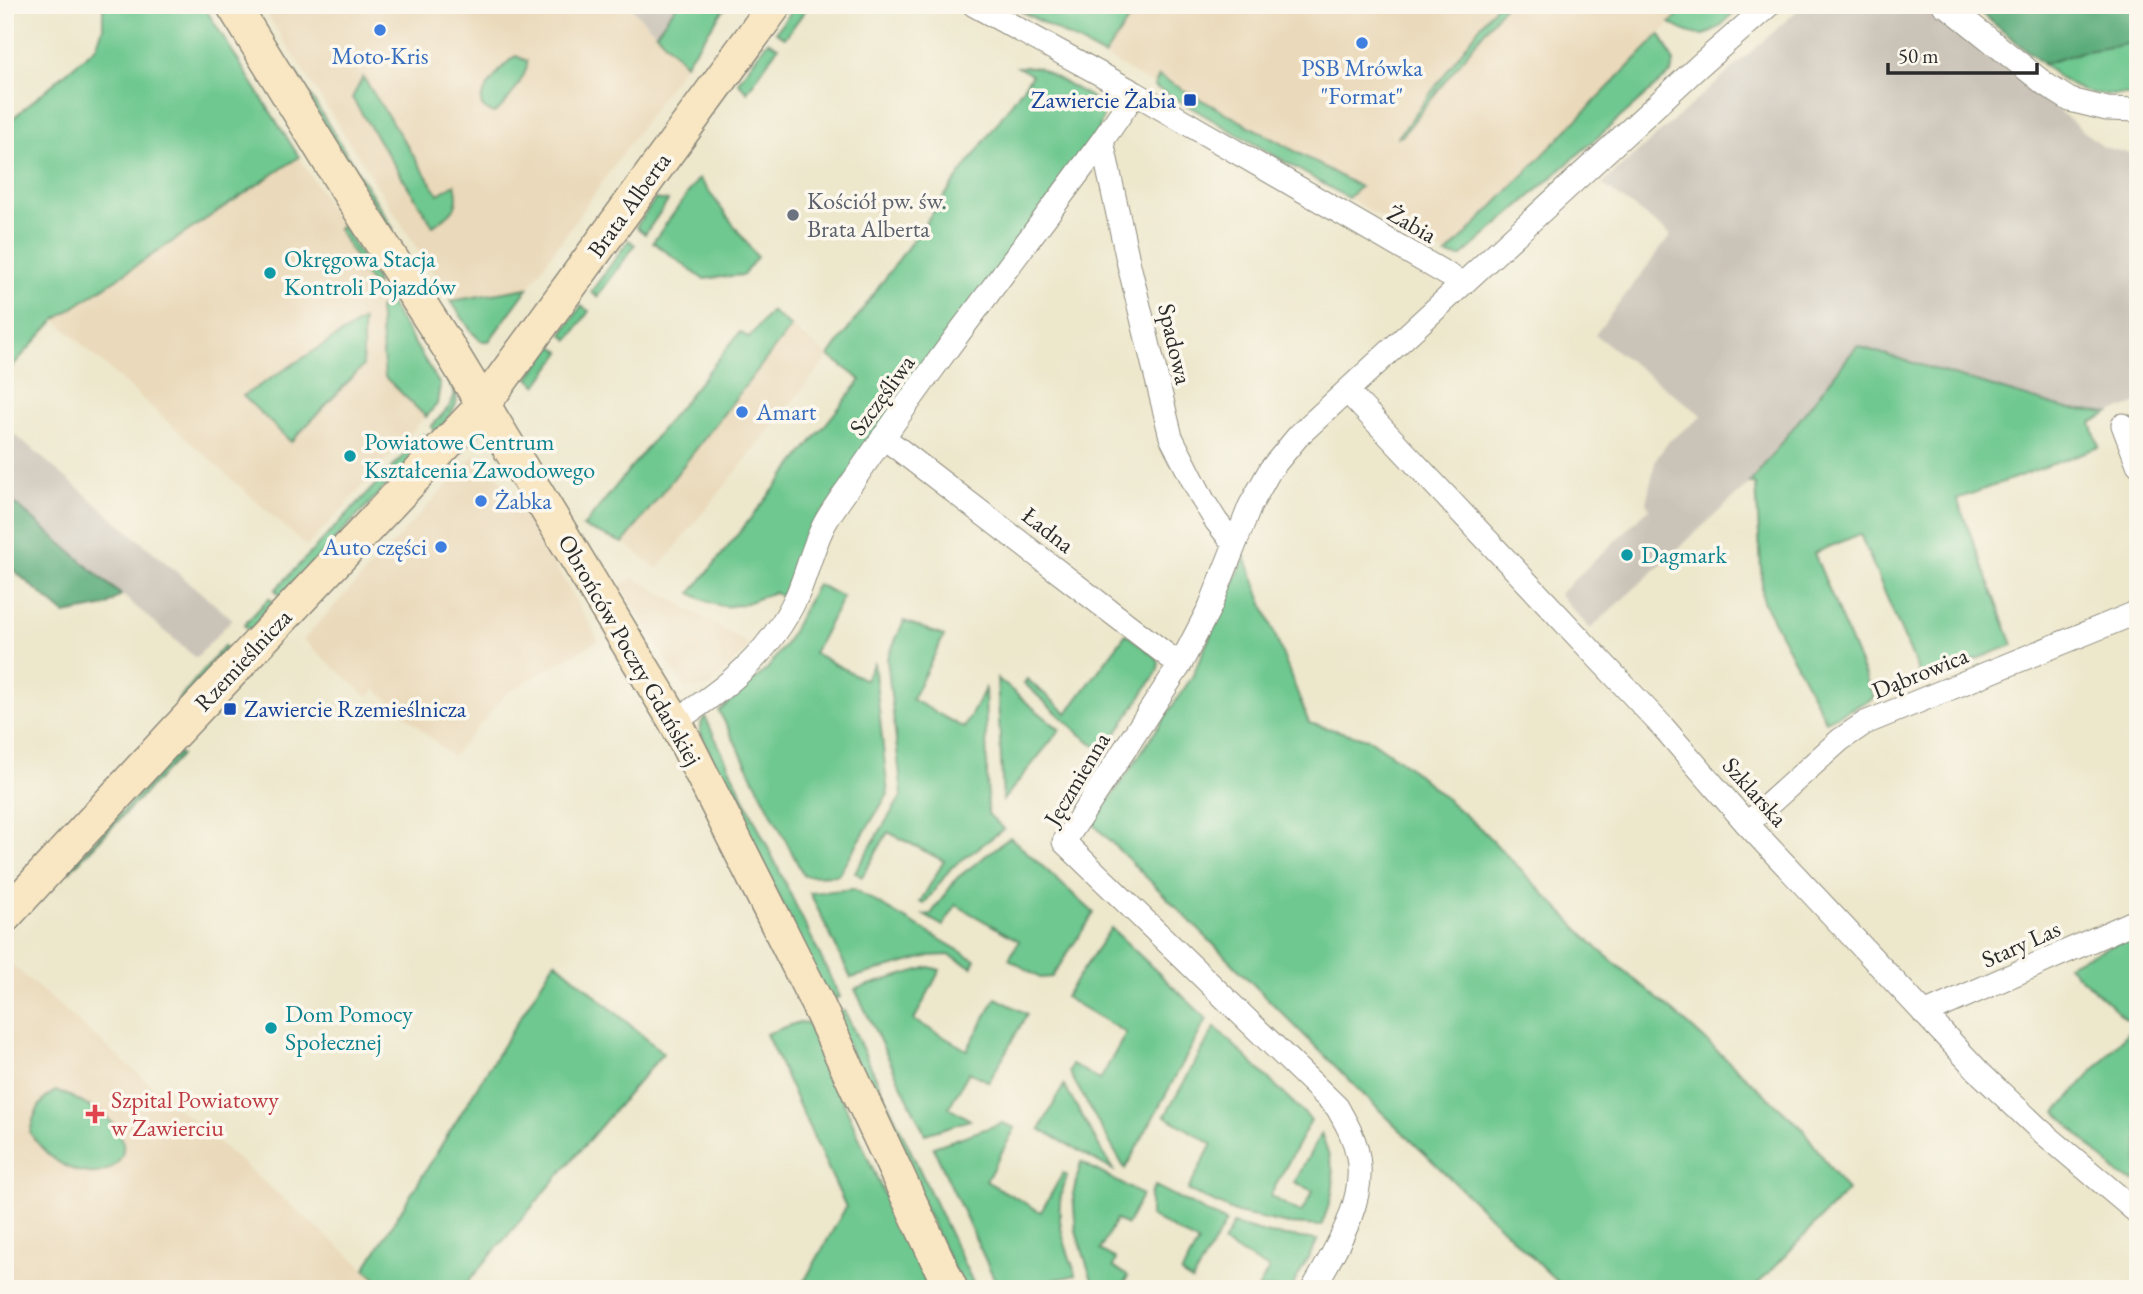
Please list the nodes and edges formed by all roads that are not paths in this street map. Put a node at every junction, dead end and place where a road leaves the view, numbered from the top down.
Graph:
1 (233, 5) edge
2 (775, 5) edge
3 (974, 5) edge
4 (1769, 5) edge
5 (1944, 5) edge
6 (1135, 93) junction
7 (2138, 110) edge
8 (1102, 141) junction
9 (1462, 283) junction
10 (1347, 391) junction
11 (483, 405) junction
12 (2123, 425) dead end
13 (883, 437) junction
14 (2138, 464) edge
15 (1234, 544) junction
16 (2138, 612) edge
17 (1180, 665) junction
18 (676, 721) junction
19 (1747, 824) junction
20 (5, 916) edge
21 (2138, 920) edge
22 (1924, 1014) junction
23 (2138, 1213) edge
24 (951, 1289) edge
25 (1314, 1289) edge

1 - 11 street, Obrońców Poczty Gdańskiej
2 - 11 street, Brata Alberta
3 - 6 street, Żabia
4 - 9 street
5 - 7 street
6 - 8 street, Szczęśliwa
6 - 9 street, Żabia
8 - 13 street, Szczęśliwa
8 - 15 street, Spadowa
9 - 10 street, Jęczmienna
10 - 15 street, Jęczmienna
10 - 19 street, Szklarska
11 - 18 street, Obrońców Poczty Gdańskiej
11 - 20 street, Rzemieślnicza
12 - 14 street
13 - 17 street, Ładna
13 - 18 street, Szczęśliwa
15 - 17 street, Jęczmienna
16 - 19 street, Dąbrowica
17 - 25 street, Jęczmienna
18 - 24 street, Obrońców Poczty Gdańskiej
19 - 22 street, Szklarska
21 - 22 street, Stary Las
22 - 23 street, Szklarska

